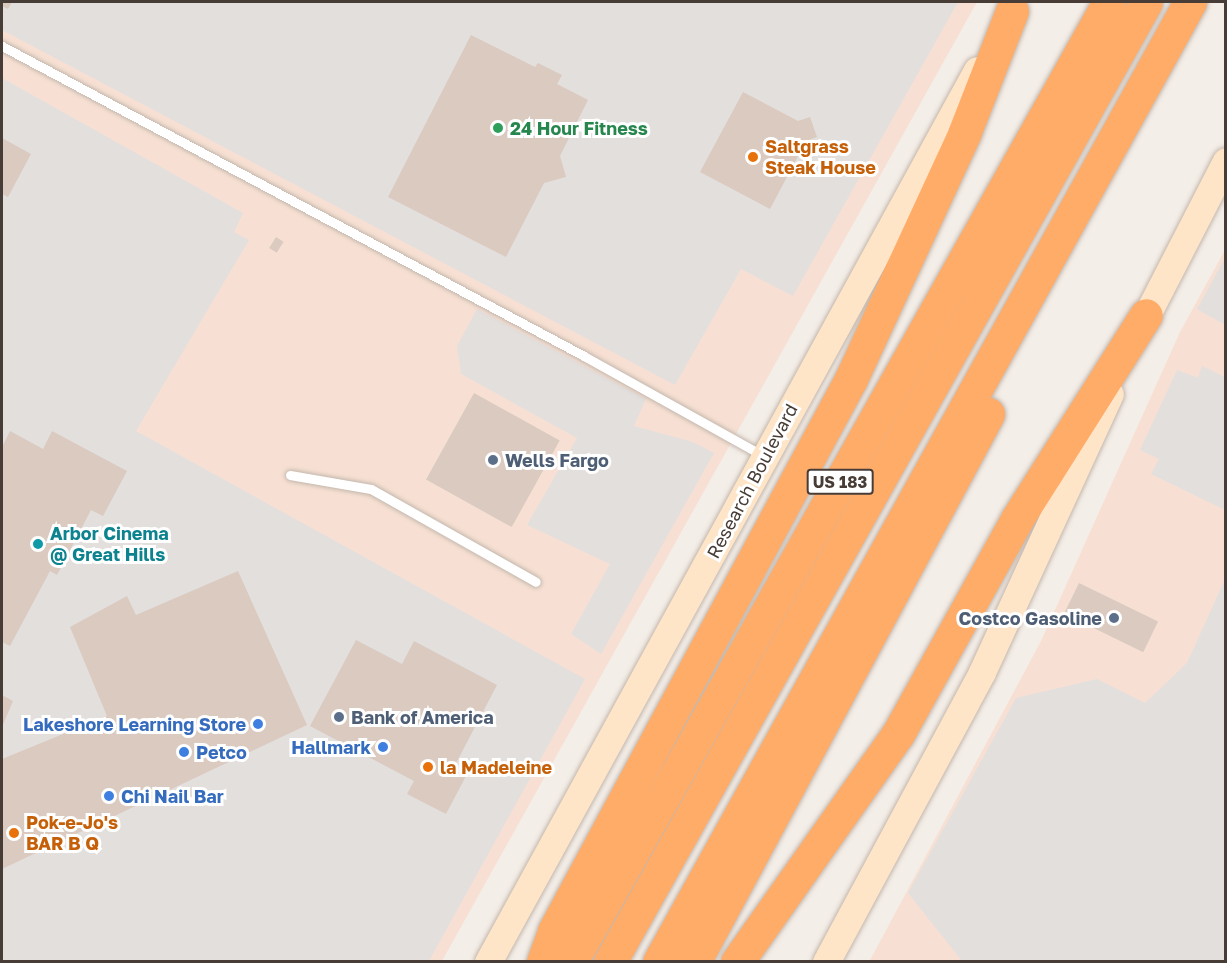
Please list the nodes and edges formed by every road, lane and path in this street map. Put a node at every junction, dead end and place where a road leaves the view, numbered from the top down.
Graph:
1 (1109, 2) edge
2 (1146, 2) edge
3 (1191, 2) edge
4 (1210, 2) edge
5 (1015, 6) edge
6 (2, 46) edge
7 (1223, 170) edge
8 (1146, 315) junction
9 (766, 457) junction
10 (290, 475) dead end
11 (537, 582) dead end
12 (488, 962) edge
13 (543, 962) edge
14 (571, 962) edge
15 (610, 962) edge
16 (659, 962) edge
17 (694, 962) edge
18 (736, 962) edge
19 (826, 962) edge

1 - 14 highway, US 183
2 - 15 highway
3 - 16 highway
4 - 17 highway
5 - 9 main road, Research Boulevard
5 - 13 highway
6 - 9 lane
7 - 8 main road
8 - 18 highway
8 - 19 main road
9 - 12 main road, Research Boulevard
10 - 11 lane

